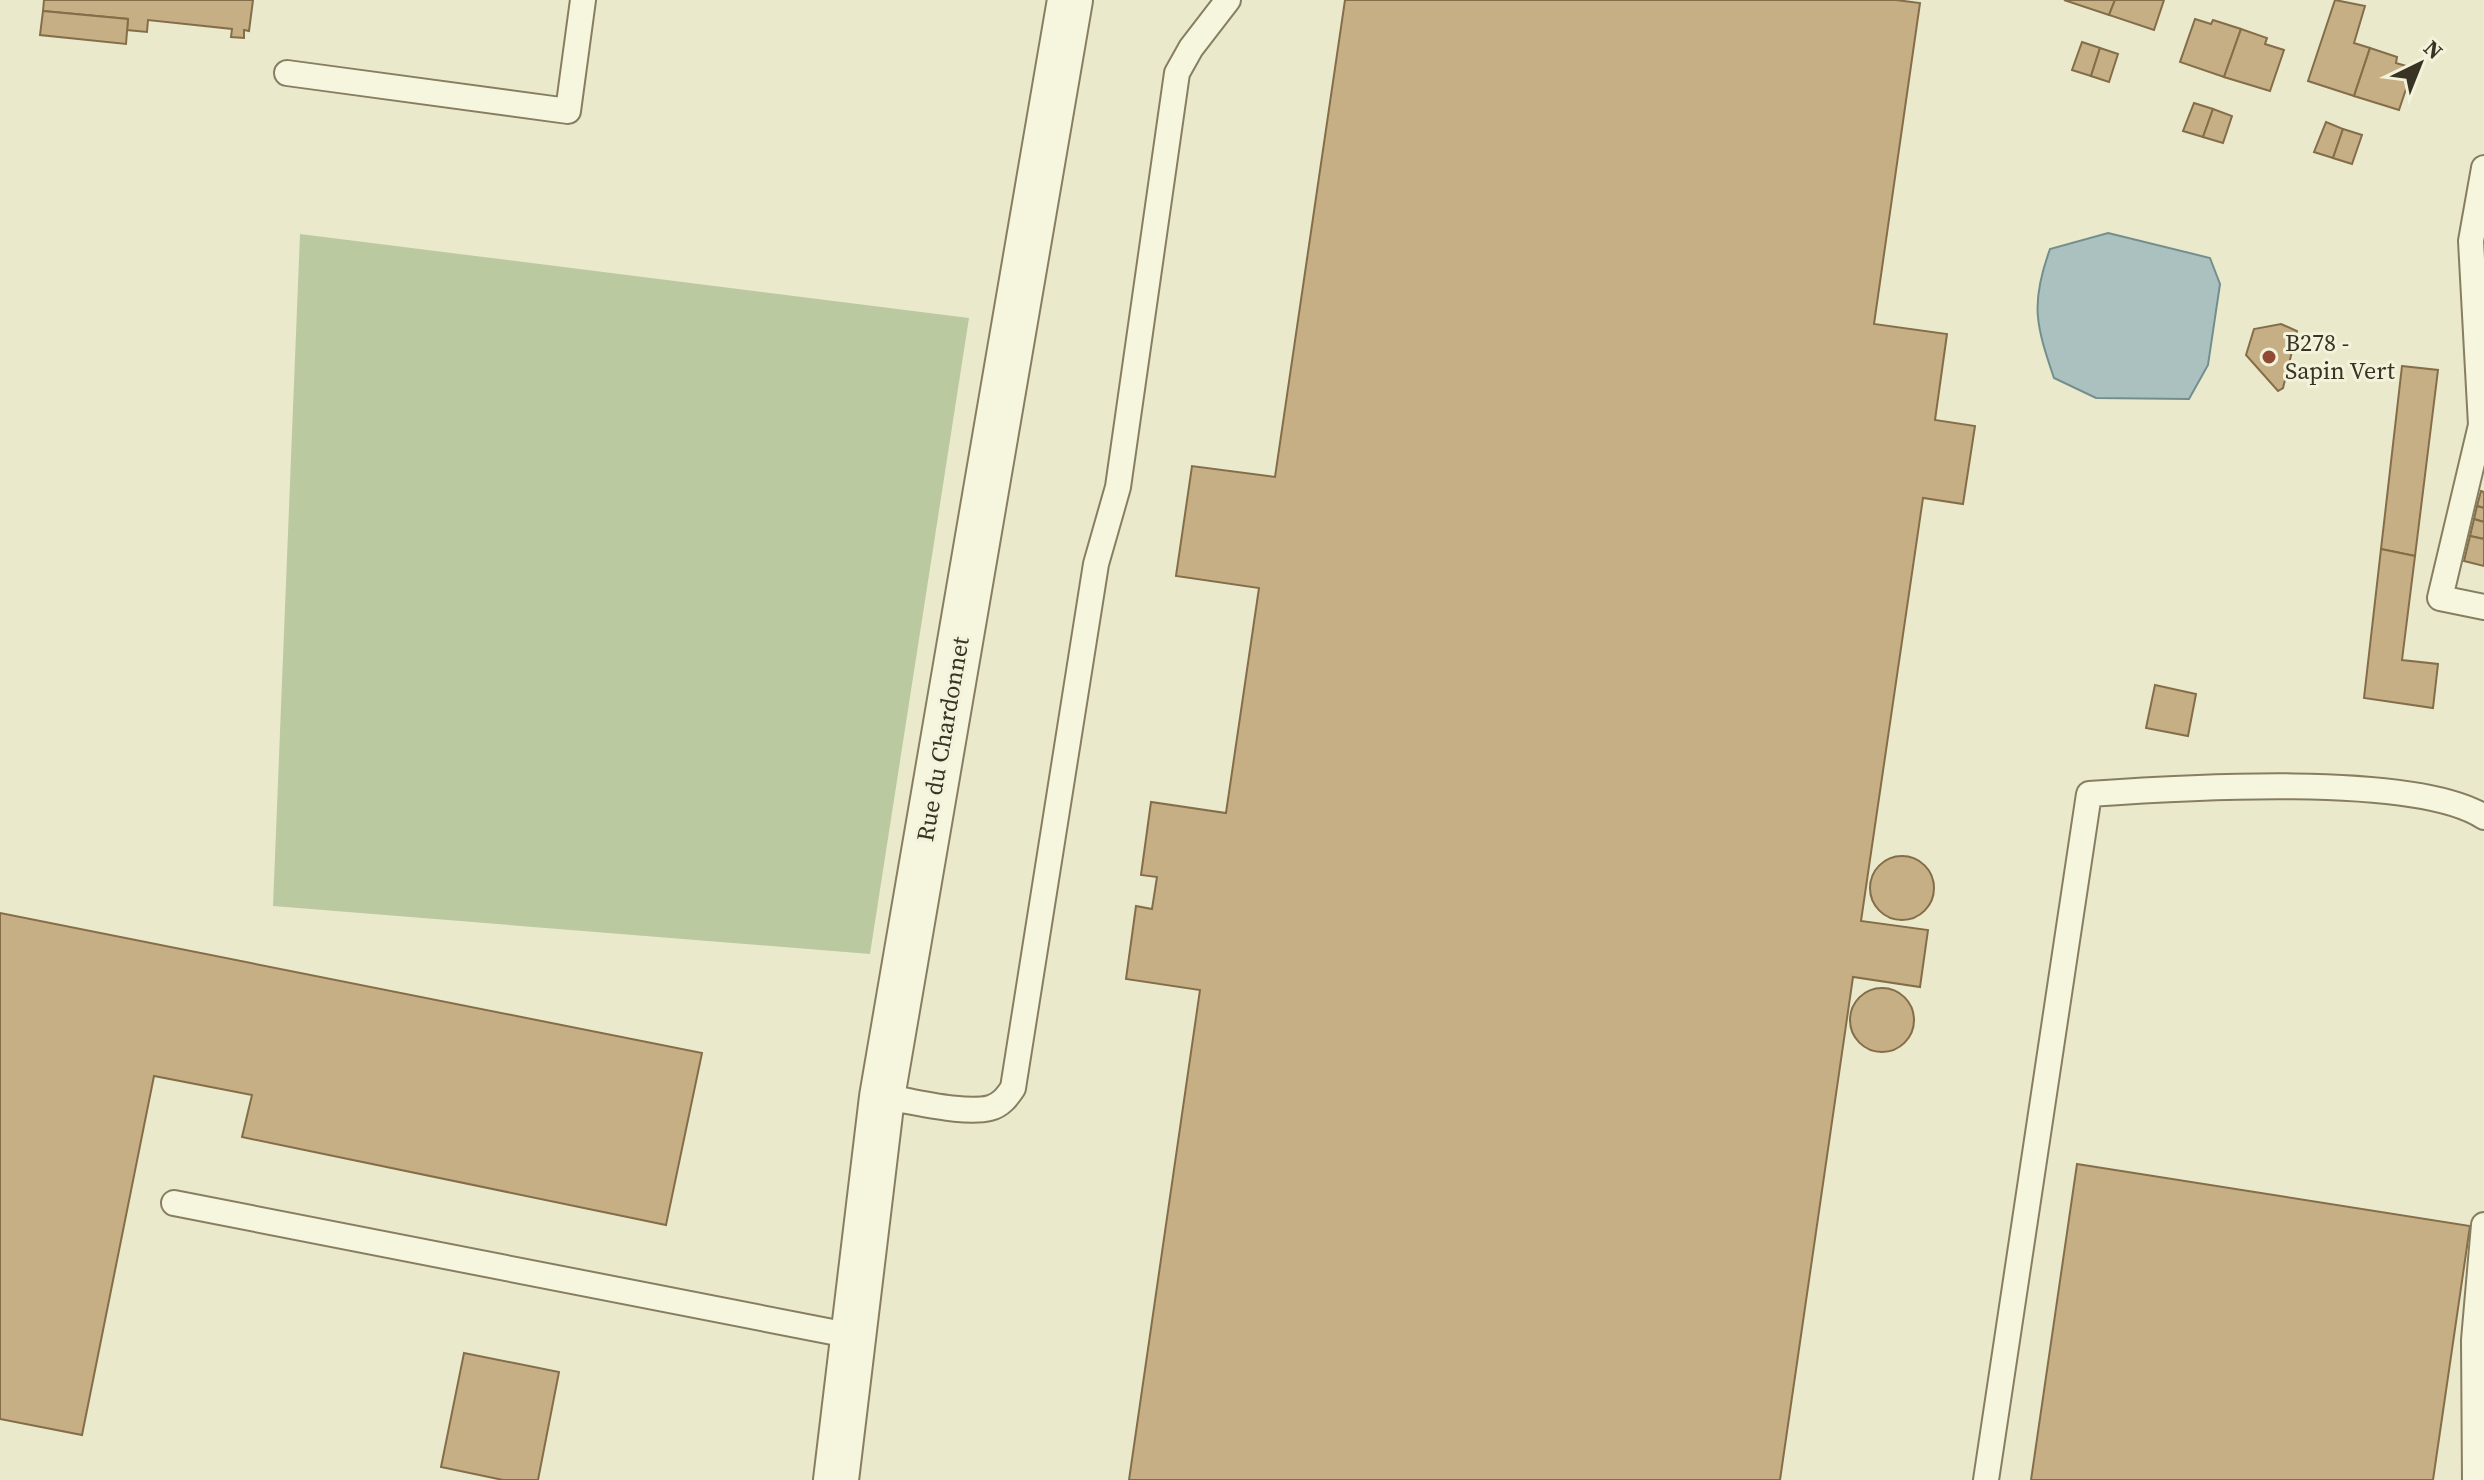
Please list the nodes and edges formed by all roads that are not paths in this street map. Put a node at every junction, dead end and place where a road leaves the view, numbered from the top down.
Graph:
1 (583, 0) edge
2 (1070, 0) edge
3 (1228, 0) edge
4 (287, 73) dead end
5 (2484, 168) edge
6 (2484, 607) edge
7 (2484, 817) edge
8 (882, 1097) junction
9 (174, 1203) dead end
10 (2484, 1225) edge
11 (853, 1336) junction
12 (836, 1480) edge
13 (1986, 1480) edge
14 (2475, 1480) edge

1 - 4 lane
2 - 8 street, Rue du Chardonnet
3 - 8 lane
5 - 6 lane
7 - 13 lane
8 - 11 street, Rue du Chardonnet
9 - 11 lane
10 - 14 lane
11 - 12 street, Rue du Chardonnet

